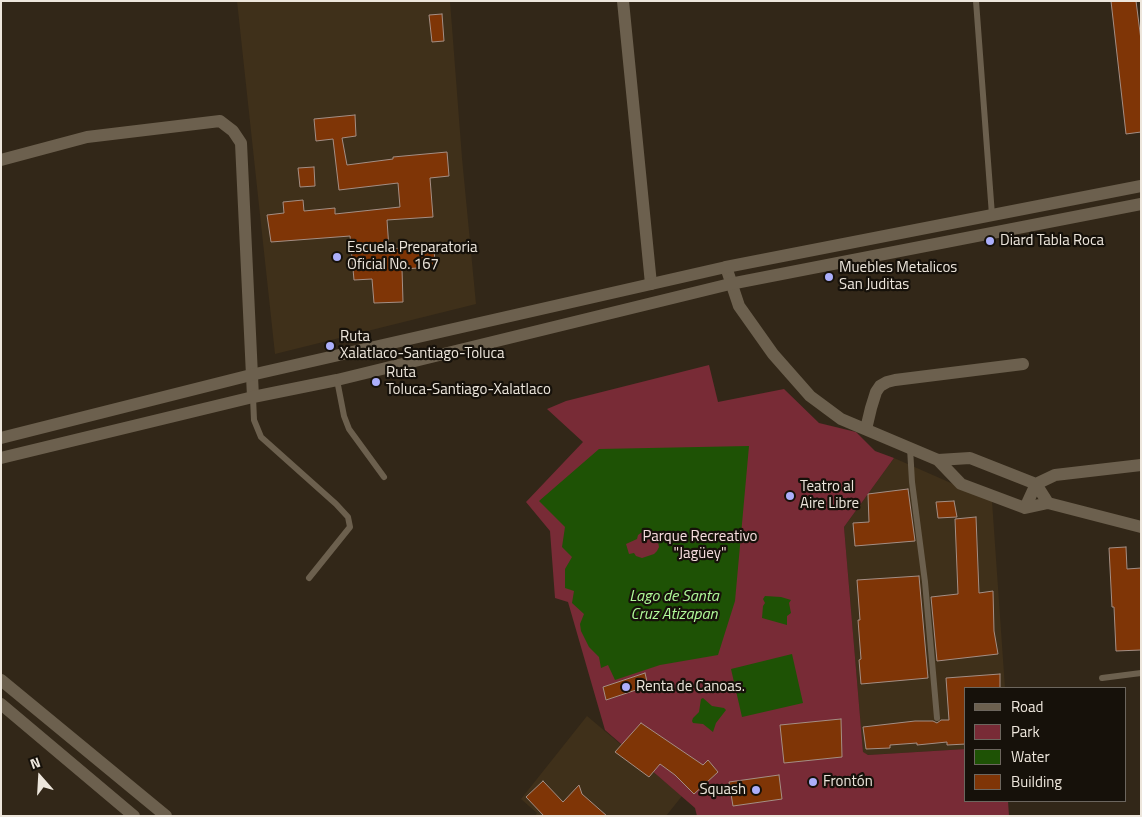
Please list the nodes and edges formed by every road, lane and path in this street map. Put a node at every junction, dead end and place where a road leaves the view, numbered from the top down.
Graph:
1 (623, 1) edge
2 (976, 1) edge
3 (1, 160) edge
4 (1141, 186) edge
5 (1138, 204) edge
6 (992, 216) junction
7 (726, 267) junction
8 (651, 284) junction
9 (730, 284) junction
10 (1023, 364) dead end
11 (251, 375) junction
12 (336, 380) junction
13 (253, 398) junction
14 (866, 430) junction
15 (1, 438) edge
16 (910, 448) junction
17 (1, 458) edge
18 (938, 460) junction
19 (1141, 465) edge
20 (384, 477) dead end
21 (1036, 484) junction
22 (1048, 503) junction
23 (1025, 508) junction
24 (1141, 527) edge
25 (309, 578) dead end
26 (1141, 673) edge
27 (1102, 678) dead end
28 (1, 680) edge
29 (1, 704) edge
30 (937, 718) dead end
31 (160, 814) edge
32 (134, 816) edge

1 - 8 main road
2 - 6 lane
3 - 11 main road
4 - 6 main road
5 - 9 main road
6 - 7 main road
7 - 8 main road
7 - 9 main road
8 - 11 main road
9 - 12 main road
9 - 14 main road
10 - 14 main road
11 - 13 main road
11 - 15 main road
12 - 13 main road
12 - 20 lane
13 - 17 main road
13 - 25 lane
14 - 16 main road
16 - 18 main road
16 - 30 lane
18 - 21 main road
18 - 23 main road
19 - 21 main road
21 - 22 main road
21 - 23 main road
22 - 23 main road
22 - 24 main road
26 - 27 lane
28 - 31 main road
29 - 32 main road

